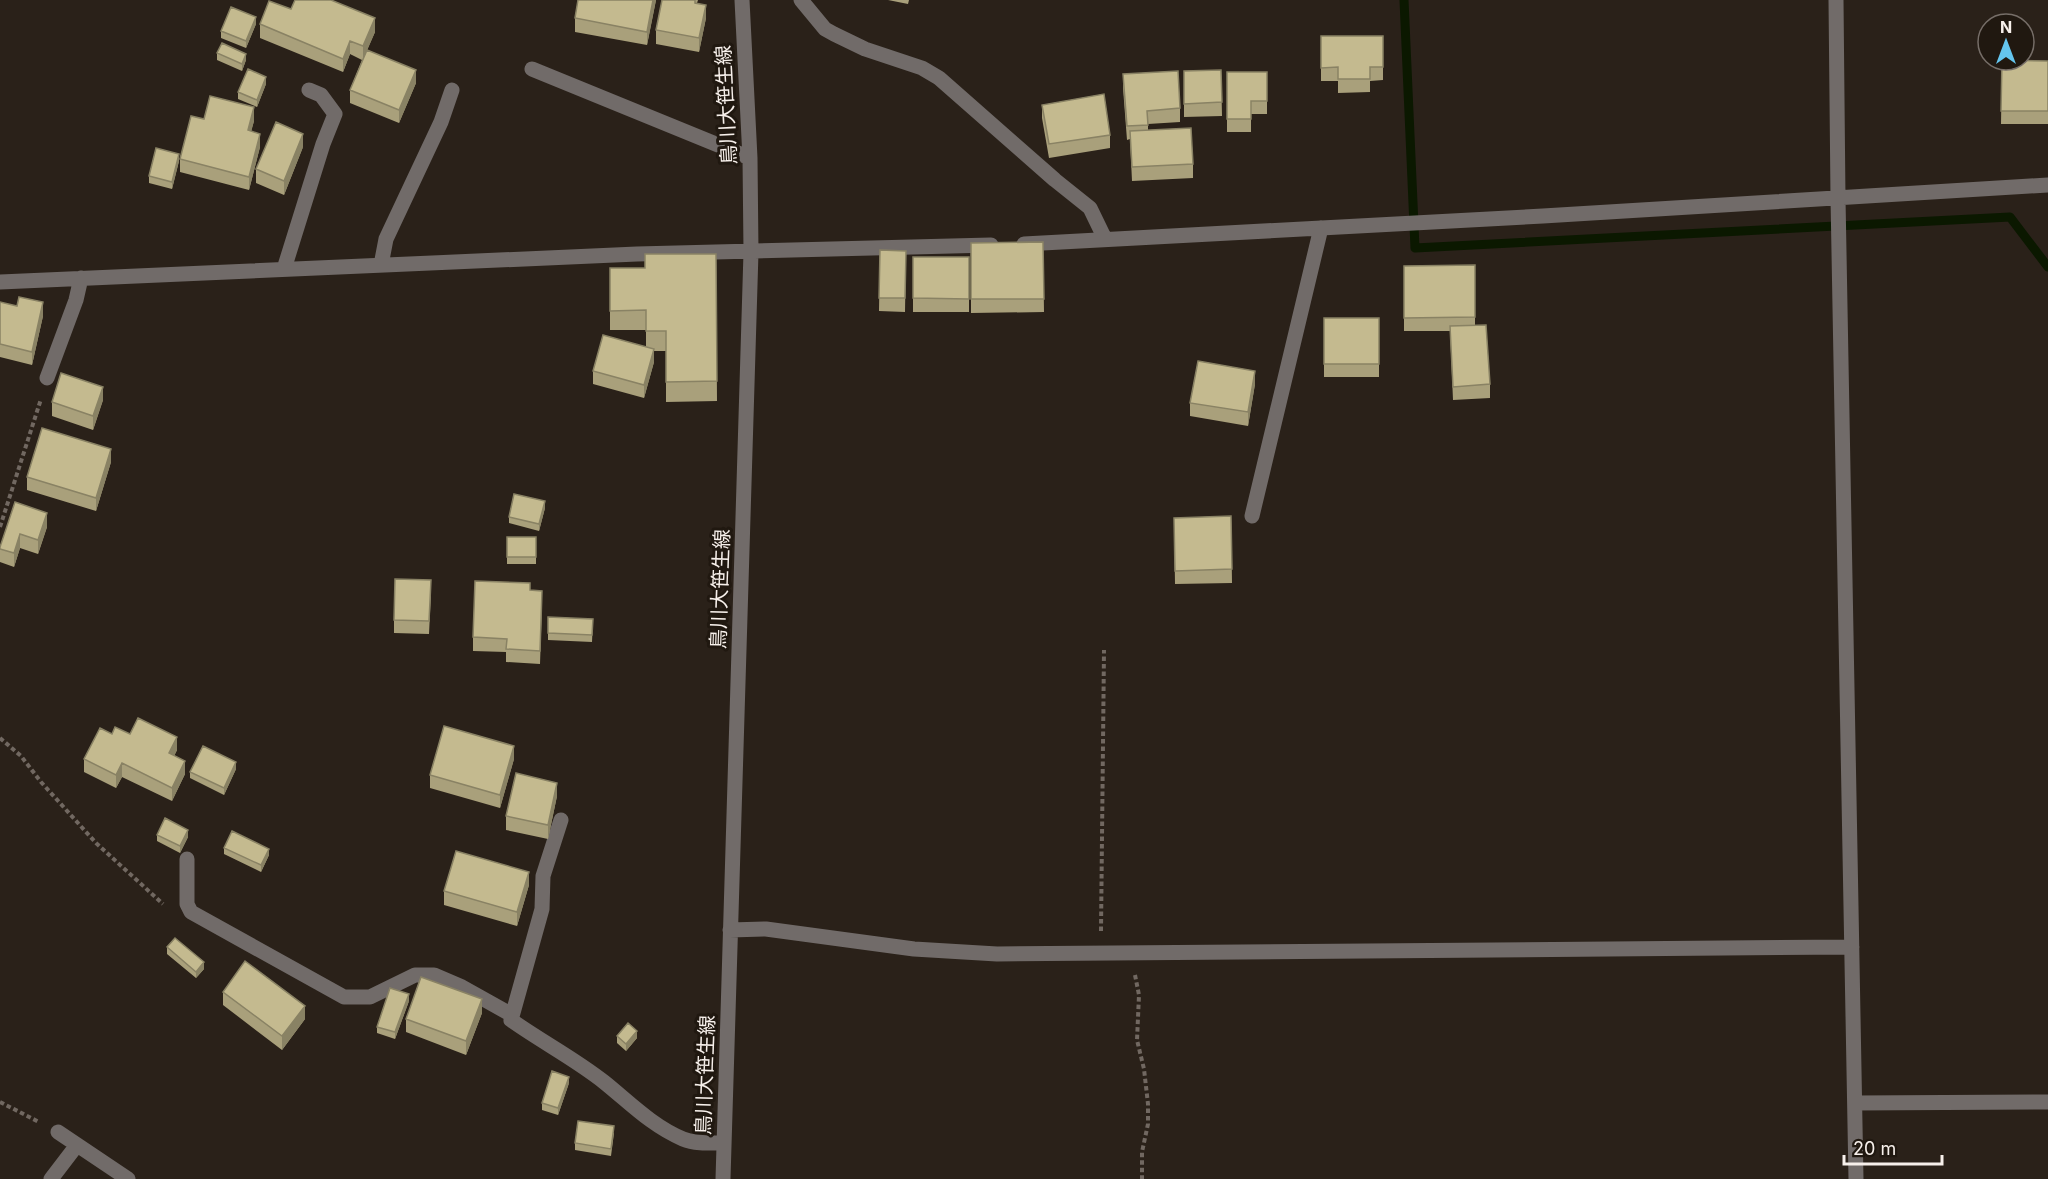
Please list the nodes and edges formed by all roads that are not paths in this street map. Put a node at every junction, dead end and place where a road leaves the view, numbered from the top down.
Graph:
1 (742, 0) edge
2 (801, 0) edge
3 (1836, 0) edge
4 (532, 69) dead end
5 (309, 90) dead end
6 (452, 90) dead end
7 (750, 158) junction
8 (2048, 185) edge
9 (1838, 198) junction
10 (1320, 228) junction
11 (1105, 239) junction
12 (751, 252) junction
13 (381, 265) junction
14 (284, 269) junction
15 (81, 278) junction
16 (0, 282) edge
17 (47, 378) road end
18 (1252, 516) dead end
19 (561, 820) dead end
20 (187, 859) dead end
21 (730, 930) junction
22 (1852, 947) junction
23 (512, 1015) junction
24 (2048, 1102) edge
25 (1855, 1103) junction
26 (58, 1132) road end
27 (724, 1143) junction
28 (77, 1145) junction
29 (51, 1179) edge
30 (128, 1179) edge
31 (723, 1179) edge
32 (1856, 1179) edge

1 - 7 street, 鳥川大笹生線
2 - 11 street
3 - 9 street
4 - 7 street
5 - 14 street
6 - 13 street
7 - 12 street, 鳥川大笹生線
8 - 9 street
9 - 10 street
9 - 22 street
10 - 11 street
10 - 18 street
11 - 12 street
12 - 13 street
12 - 21 street, 鳥川大笹生線
13 - 14 street
14 - 15 street
15 - 16 street
15 - 17 street
19 - 23 street
20 - 23 street
21 - 22 street
21 - 27 street, 鳥川大笹生線
22 - 25 street
23 - 27 street
24 - 25 street
25 - 32 street
26 - 28 street
27 - 31 street, 鳥川大笹生線
28 - 29 street
28 - 30 street

